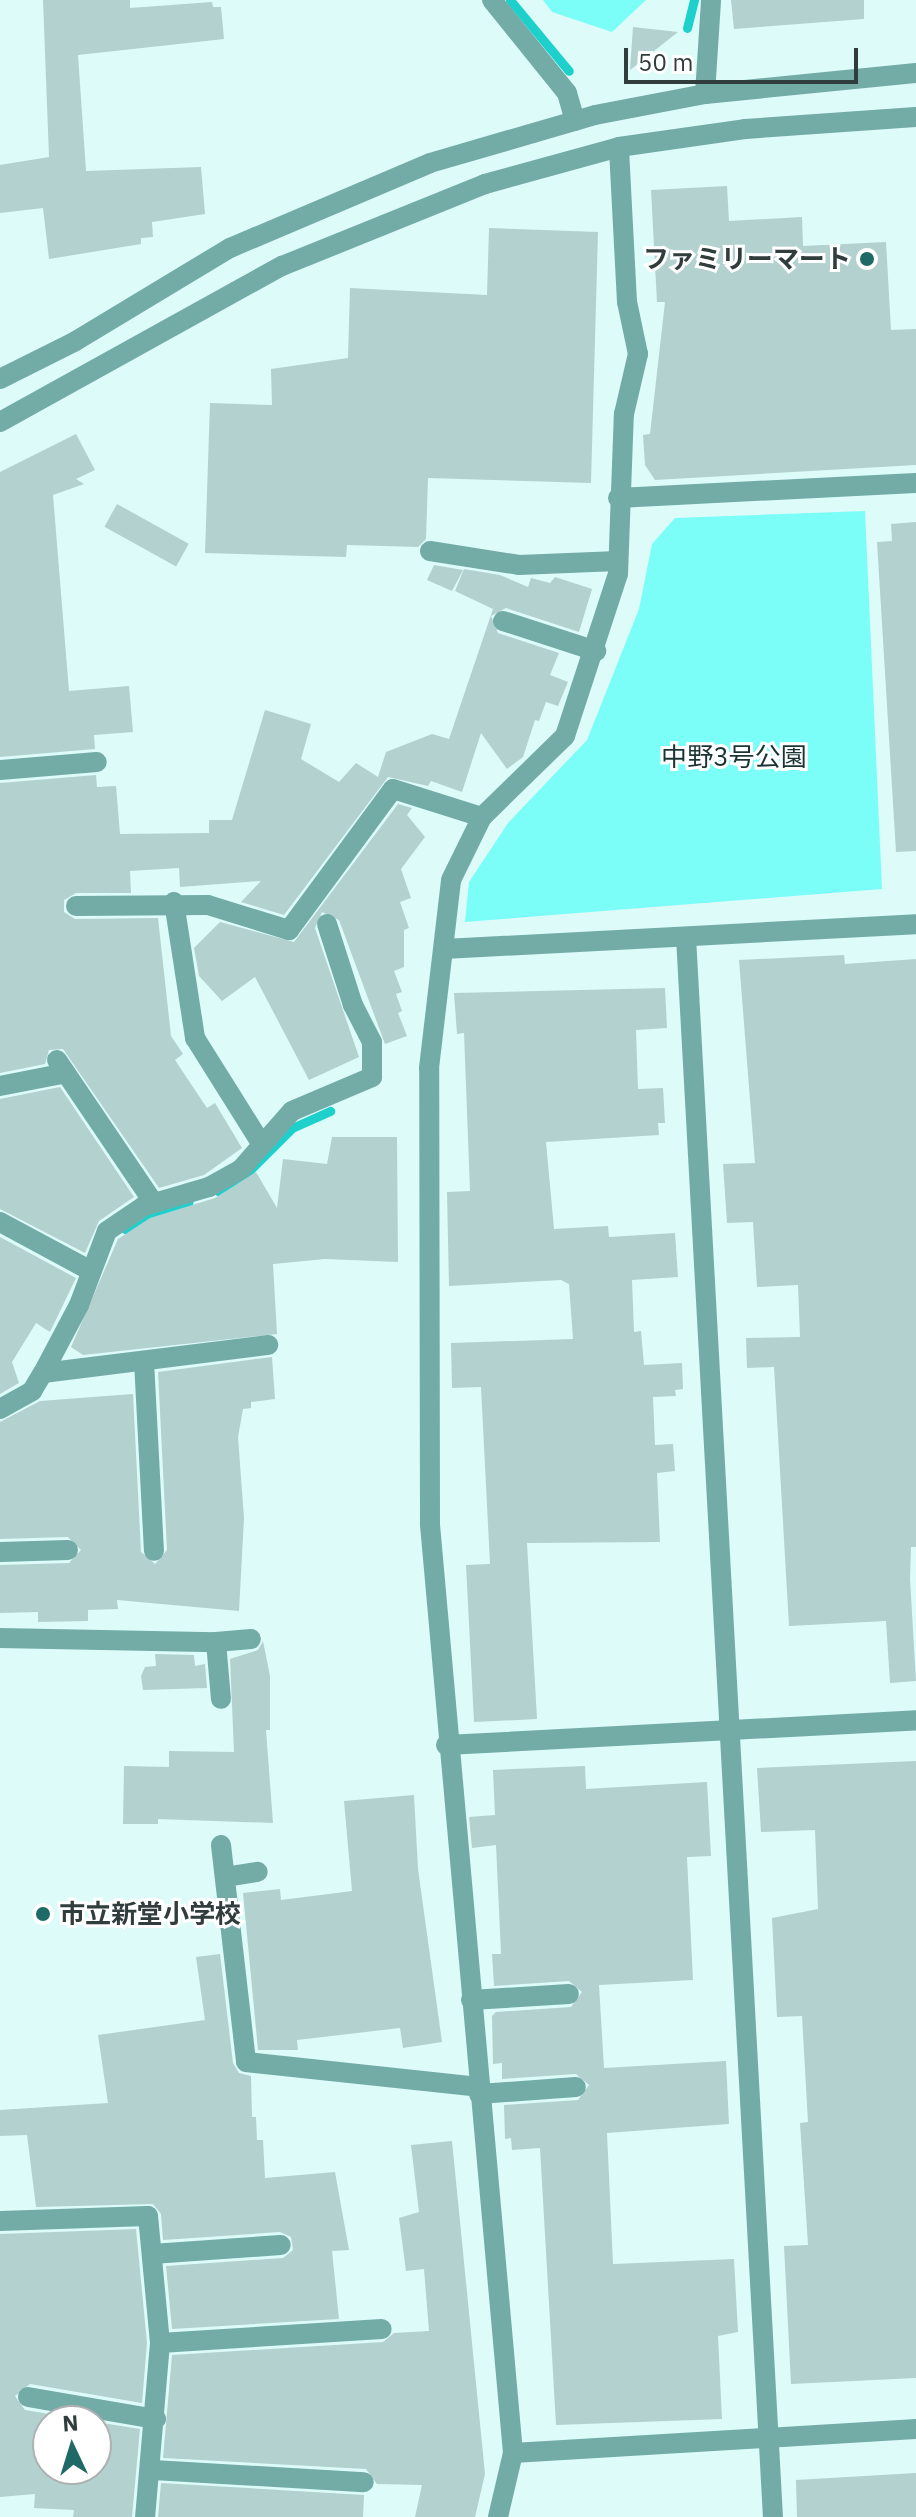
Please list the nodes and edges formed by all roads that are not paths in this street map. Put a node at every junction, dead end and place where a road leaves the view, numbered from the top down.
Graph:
1 (492, 0) edge
2 (711, 0) edge
3 (916, 73) edge
4 (705, 94) junction
5 (916, 117) edge
6 (575, 121) junction
7 (619, 147) junction
8 (0, 379) edge
9 (0, 422) edge
10 (916, 483) edge
11 (618, 498) junction
12 (430, 551) dead end
13 (618, 561) junction
14 (503, 621) dead end
15 (596, 651) junction
16 (97, 762) dead end
17 (0, 770) edge
18 (482, 817) junction
19 (174, 902) junction
20 (76, 906) dead end
21 (327, 924) dead end
22 (916, 924) edge
23 (686, 937) junction
24 (444, 949) junction
25 (0, 1086) edge
26 (262, 1145) junction
27 (154, 1203) junction
28 (0, 1222) edge
29 (89, 1270) junction
30 (268, 1345) dead end
31 (144, 1361) junction
32 (43, 1373) junction
33 (0, 1409) edge
34 (68, 1550) dead end
35 (154, 1551) dead end
36 (0, 1552) edge
37 (0, 1638) edge
38 (251, 1639) dead end
39 (216, 1642) junction
40 (221, 1699) dead end
41 (916, 1720) edge
42 (730, 1730) junction
43 (446, 1745) junction
44 (221, 1845) dead end
45 (258, 1872) dead end
46 (225, 1877) junction
47 (569, 1994) dead end
48 (471, 2000) junction
49 (576, 2087) dead end
50 (468, 2088) junction
51 (2, 2217) edge
52 (281, 2245) dead end
53 (152, 2254) junction
54 (382, 2329) dead end
55 (160, 2343) junction
56 (28, 2397) dead end
57 (156, 2419) junction
58 (916, 2429) edge
59 (769, 2438) junction
60 (513, 2453) junction
61 (153, 2470) junction
62 (364, 2482) dead end
63 (145, 2517) edge
64 (498, 2517) edge
65 (773, 2517) edge

1 - 6 street
2 - 4 street
3 - 4 street
4 - 6 street
5 - 7 street
6 - 8 street
7 - 9 street
7 - 11 street
10 - 11 street
11 - 13 street
12 - 13 street
13 - 15 street
14 - 15 street
15 - 18 street
16 - 17 street
18 - 19 street
18 - 24 street
19 - 20 street
19 - 26 street
21 - 26 street
22 - 23 street
23 - 24 street
23 - 42 street
24 - 43 street
25 - 27 street
26 - 27 street
27 - 29 street
28 - 29 street
29 - 32 street
30 - 31 street
31 - 32 street
31 - 35 street
32 - 33 street
34 - 36 street
37 - 39 street
38 - 39 street
39 - 40 street
41 - 42 street
42 - 43 street
42 - 59 street
43 - 48 street
44 - 46 street
45 - 46 street
46 - 50 street
47 - 48 street
48 - 50 street
49 - 50 street
50 - 60 street
51 - 53 street
52 - 53 street
53 - 55 street
54 - 55 street
55 - 57 street
56 - 57 street
57 - 61 street
58 - 59 street
59 - 60 street
59 - 65 street
60 - 64 street
61 - 62 street
61 - 63 street

